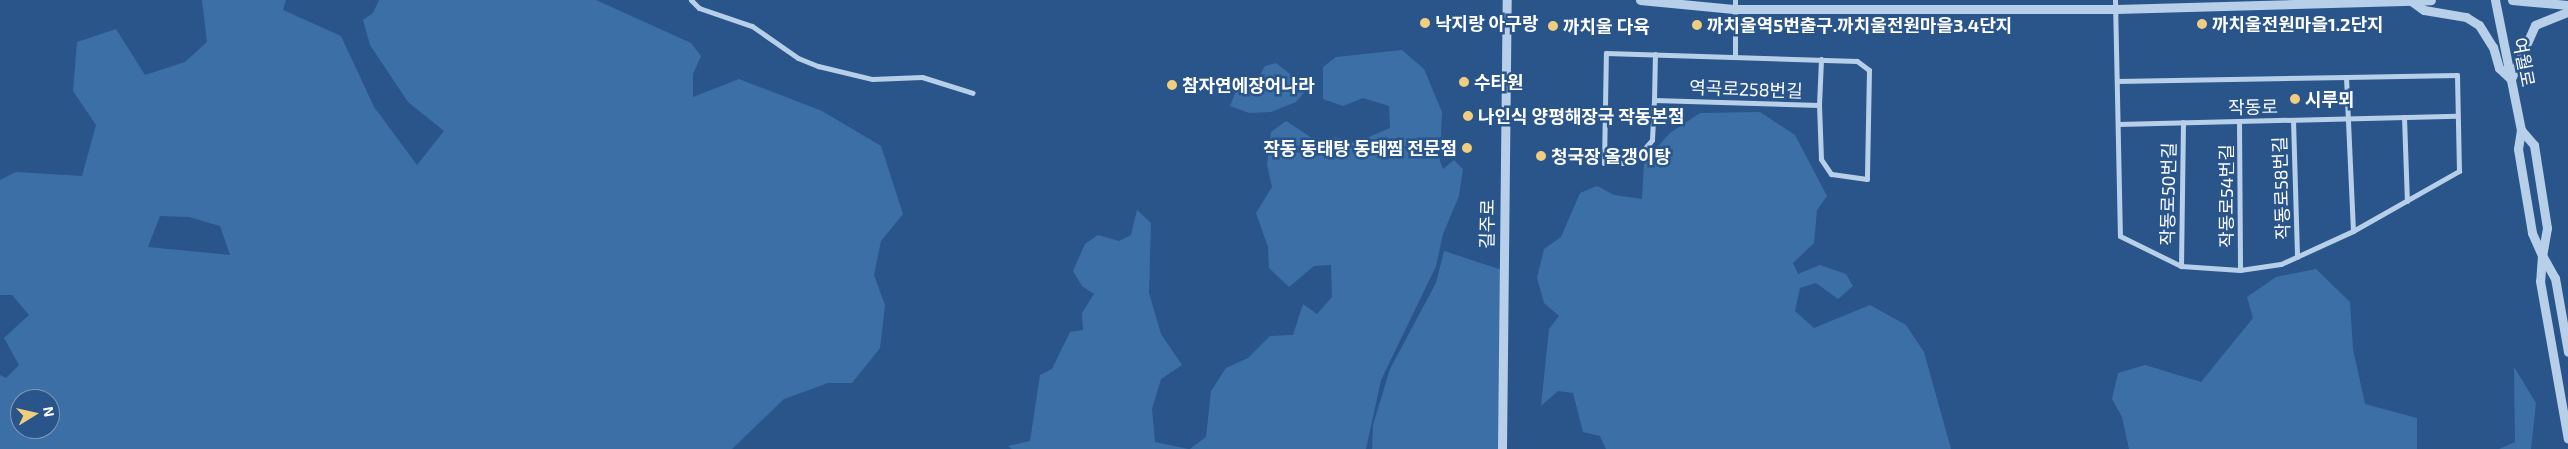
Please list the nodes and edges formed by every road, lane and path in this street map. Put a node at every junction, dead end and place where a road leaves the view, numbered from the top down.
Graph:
1 (691, 0) edge
2 (1508, 0) edge
3 (1640, 0) edge
4 (2410, 0) edge
5 (2431, 0) edge
6 (2495, 0) edge
7 (2512, 0) edge
8 (2548, 2) edge
9 (2115, 4) edge
10 (2568, 4) edge
11 (1734, 5) edge
12 (2568, 12) edge
13 (1655, 54) junction
14 (1735, 56) junction
15 (1821, 59) junction
16 (2346, 77) junction
17 (2511, 80) junction
18 (2117, 81) junction
19 (973, 93) dead end
20 (1654, 100) junction
21 (1819, 105) junction
22 (2457, 116) junction
23 (2404, 117) junction
24 (2348, 118) junction
25 (2293, 120) junction
26 (2239, 121) junction
27 (2183, 122) junction
28 (2118, 124) junction
29 (2521, 130) junction
30 (2407, 200) junction
31 (2353, 231) junction
32 (2542, 255) junction
33 (2297, 257) junction
34 (2181, 266) junction
35 (2240, 270) junction
36 (2568, 352) edge
37 (2568, 439) edge
38 (1502, 449) edge

1 - 19 street
2 - 38 street, 길주로
3 - 11 street
4 - 5 street
4 - 9 street
4 - 17 street
6 - 17 street, 여월로
7 - 8 street
8 - 10 street
9 - 11 street
9 - 18 street
11 - 14 street, 역곡로258번길
12 - 17 street
13 - 14 street, 역곡로258번길
13 - 20 street
13 - 20 street, 역곡로258번길
14 - 15 street, 역곡로258번길
15 - 21 street
15 - 21 street, 역곡로258번길
16 - 18 street
16 - 22 street
16 - 24 street
17 - 29 street, 여월로
18 - 28 street
20 - 21 street, 역곡로258번길
22 - 23 street, 작동로
22 - 30 street
23 - 24 street, 작동로
23 - 30 street
24 - 25 street, 작동로
24 - 31 street
25 - 26 street, 작동로
25 - 33 street, 작동로58번길
26 - 27 street, 작동로
26 - 35 street, 작동로54번길
27 - 28 street, 작동로
27 - 34 street, 작동로50번길
28 - 34 street
29 - 32 street, 여월로
29 - 32 street, 여월로
30 - 31 street
31 - 33 street
32 - 36 street, 여월로
32 - 37 street, 여월로
33 - 35 street
34 - 35 street

